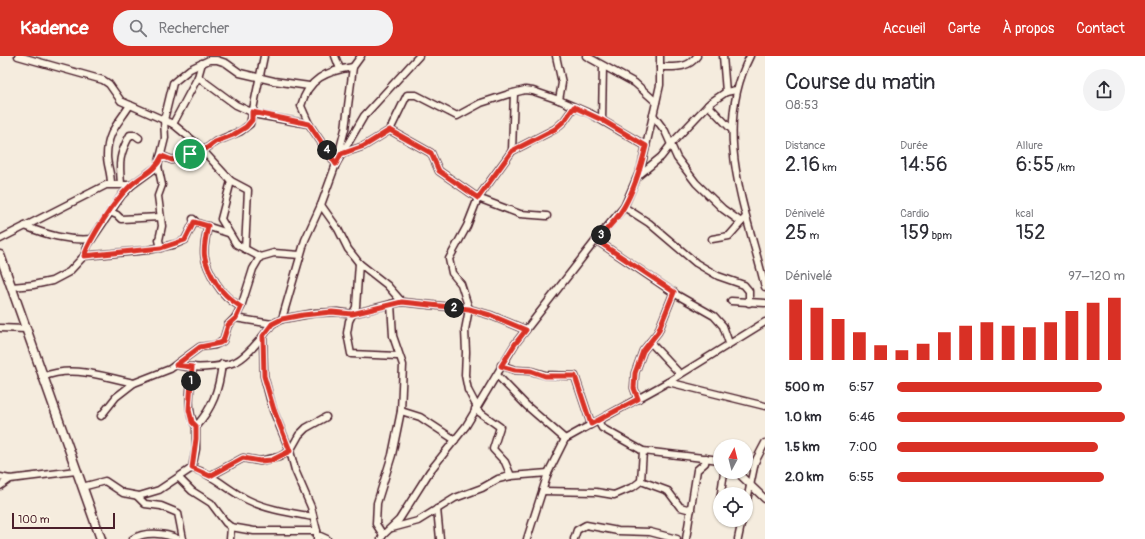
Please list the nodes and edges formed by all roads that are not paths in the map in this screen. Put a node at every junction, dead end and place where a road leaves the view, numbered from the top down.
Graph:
1 (18, 56) edge
2 (228, 56) edge
3 (264, 56) edge
4 (335, 56) edge
5 (361, 56) edge
6 (420, 56) edge
7 (556, 56) edge
8 (586, 56) edge
9 (660, 56) edge
10 (697, 56) edge
11 (723, 56) edge
12 (750, 56) edge
13 (202, 63) junction
14 (226, 63) junction
15 (603, 66) junction
16 (660, 67) junction
17 (352, 68) junction
18 (340, 69) junction
19 (198, 77) junction
20 (259, 78) junction
21 (309, 86) junction
22 (736, 90) junction
23 (726, 92) junction
24 (514, 93) junction
25 (558, 100) junction
26 (656, 102) junction
27 (130, 105) junction
28 (708, 105) junction
29 (574, 107) junction
30 (252, 112) junction
31 (652, 115) junction
32 (164, 120) junction
33 (602, 120) junction
34 (173, 124) junction
35 (309, 124) junction
36 (390, 130) junction
37 (732, 130) junction
38 (139, 138) dead end
39 (672, 143) junction
40 (646, 146) junction
41 (203, 151) junction
42 (512, 151) junction
43 (341, 154) junction
44 (162, 156) junction
45 (336, 164) junction
46 (158, 166) junction
47 (638, 176) junction
48 (231, 181) junction
49 (111, 184) junction
50 (121, 184) junction
51 (132, 185) junction
52 (478, 198) junction
53 (321, 205) junction
54 (624, 207) junction
55 (110, 212) junction
56 (547, 216) dead end
57 (746, 217) junction
58 (160, 218) junction
59 (741, 222) junction
60 (25, 226) junction
61 (208, 226) junction
62 (228, 233) junction
63 (0, 239) edge
64 (92, 239) junction
65 (712, 239) dead end
66 (596, 240) junction
67 (161, 248) junction
68 (245, 249) junction
69 (0, 255) edge
70 (300, 255) junction
71 (84, 256) junction
72 (260, 257) junction
73 (359, 263) junction
74 (763, 272) edge
75 (12, 286) junction
76 (765, 287) edge
77 (674, 292) junction
78 (731, 301) dead end
79 (402, 302) junction
80 (749, 303) junction
81 (765, 303) edge
82 (391, 304) junction
83 (241, 307) junction
84 (469, 309) junction
85 (352, 314) junction
86 (236, 318) junction
87 (282, 319) junction
88 (765, 322) edge
89 (272, 324) junction
90 (0, 328) edge
91 (26, 329) junction
92 (526, 330) junction
93 (263, 336) junction
94 (650, 342) junction
95 (729, 343) junction
96 (398, 356) junction
97 (222, 364) junction
98 (176, 365) junction
99 (501, 366) junction
100 (192, 367) junction
101 (680, 374) junction
102 (497, 375) junction
103 (42, 377) junction
104 (668, 382) junction
105 (134, 383) junction
106 (638, 399) junction
107 (765, 406) edge
108 (476, 408) junction
109 (401, 411) junction
110 (101, 416) dead end
111 (326, 416) dead end
112 (598, 421) junction
113 (591, 424) junction
114 (196, 426) junction
115 (565, 439) junction
116 (455, 440) junction
117 (765, 443) edge
118 (290, 451) junction
119 (644, 451) junction
120 (706, 458) junction
121 (713, 459) edge
122 (192, 468) junction
123 (76, 471) junction
124 (548, 473) junction
125 (210, 476) junction
126 (511, 476) junction
127 (0, 477) edge
128 (179, 478) junction
129 (10, 479) junction
130 (744, 479) edge
131 (641, 481) junction
132 (749, 484) junction
133 (0, 486) edge
134 (82, 487) junction
135 (749, 487) edge
136 (543, 491) junction
137 (137, 496) junction
138 (765, 499) edge
139 (437, 509) junction
140 (692, 510) junction
141 (314, 517) junction
142 (741, 527) edge
143 (231, 528) junction
144 (391, 528) junction
145 (318, 535) edge
146 (382, 537) edge
147 (101, 539) edge
148 (132, 539) edge
149 (178, 539) edge
150 (182, 539) edge
151 (230, 539) edge
152 (327, 539) edge
153 (440, 539) edge
154 (527, 539) edge
155 (574, 539) edge
156 (677, 539) edge
157 (686, 539) edge
158 (738, 539) edge

1 - 27 street
2 - 14 street
3 - 20 street
4 - 18 street
5 - 17 street
6 - 43 street
7 - 25 street
8 - 15 street
9 - 16 street
10 - 16 street
11 - 23 street
12 - 22 street
13 - 14 street
13 - 19 street
13 - 32 street
14 - 20 street
15 - 26 street
15 - 33 street
16 - 26 street
17 - 18 street
17 - 45 street
18 - 21 street
19 - 30 street
19 - 34 street
20 - 21 street
20 - 30 street
21 - 35 street
22 - 23 street
22 - 37 street
23 - 28 street
24 - 25 street
24 - 36 street
24 - 42 street
25 - 29 street
26 - 31 street
27 - 32 street
27 - 49 street
28 - 37 street
28 - 39 street
29 - 33 street
29 - 42 street
30 - 35 street
30 - 41 street
31 - 39 street
31 - 40 street
32 - 34 street
32 - 44 street
33 - 40 street
34 - 41 street
35 - 45 street
36 - 43 street
36 - 52 street
37 - 57 street
38 - 50 street
39 - 47 street
39 - 59 street
40 - 47 street
41 - 44 street
41 - 48 street
42 - 52 street
43 - 45 street
44 - 46 street
45 - 53 street
46 - 51 street
46 - 58 street
47 - 54 street
48 - 62 street
48 - 68 street
49 - 50 street
49 - 60 street
50 - 51 street
51 - 55 street
52 - 56 street
52 - 84 street
53 - 70 street
53 - 73 street
54 - 66 street
54 - 80 street
55 - 58 street
55 - 64 street
57 - 59 street
57 - 74 street
58 - 67 street
59 - 65 street
60 - 63 street
60 - 64 street
61 - 62 street
61 - 67 street
61 - 83 street
62 - 68 street
64 - 71 street
66 - 77 street
66 - 92 street
67 - 71 street
68 - 72 street
69 - 75 street
70 - 72 street
70 - 87 street
71 - 75 street
72 - 83 street
73 - 79 street
73 - 85 street
74 - 76 street
75 - 91 street
77 - 94 street
77 - 95 street
78 - 80 street
79 - 82 street
79 - 84 street
80 - 81 street
82 - 85 street
82 - 96 street
83 - 86 street
84 - 92 street
84 - 108 street
85 - 87 street
85 - 96 street
86 - 89 street
86 - 98 street
87 - 89 street
88 - 95 street
89 - 93 street
90 - 91 street
91 - 103 street
92 - 99 street
93 - 97 street
93 - 118 street
94 - 101 street
94 - 106 street
95 - 101 street
96 - 109 street
97 - 100 street
97 - 114 street
98 - 100 street
98 - 105 street
99 - 102 street
99 - 113 street
100 - 114 street
101 - 104 street
102 - 108 street
102 - 115 street
103 - 105 street
103 - 123 street
104 - 106 street
104 - 107 street
105 - 110 street
106 - 112 street
108 - 116 street
108 - 126 street
109 - 116 street
109 - 146 street
111 - 118 street
112 - 113 street
112 - 119 street
113 - 115 street
114 - 122 street
115 - 124 street
116 - 144 street
117 - 132 street
118 - 125 street
118 - 141 street
119 - 120 street
119 - 131 street
120 - 121 street
120 - 140 street
122 - 125 street
122 - 128 street
123 - 129 street
123 - 134 street
124 - 126 street
124 - 136 street
125 - 141 street
126 - 139 street
127 - 129 street
128 - 137 street
128 - 143 street
129 - 133 street
130 - 132 street
131 - 136 street
131 - 140 street
132 - 135 street
132 - 138 street
134 - 137 street
134 - 147 street
136 - 154 street
137 - 150 street
139 - 144 street
139 - 153 street
140 - 157 street
141 - 145 street
142 - 158 street
143 - 145 street
143 - 151 street
144 - 146 street
145 - 152 street
148 - 149 street
155 - 156 street

